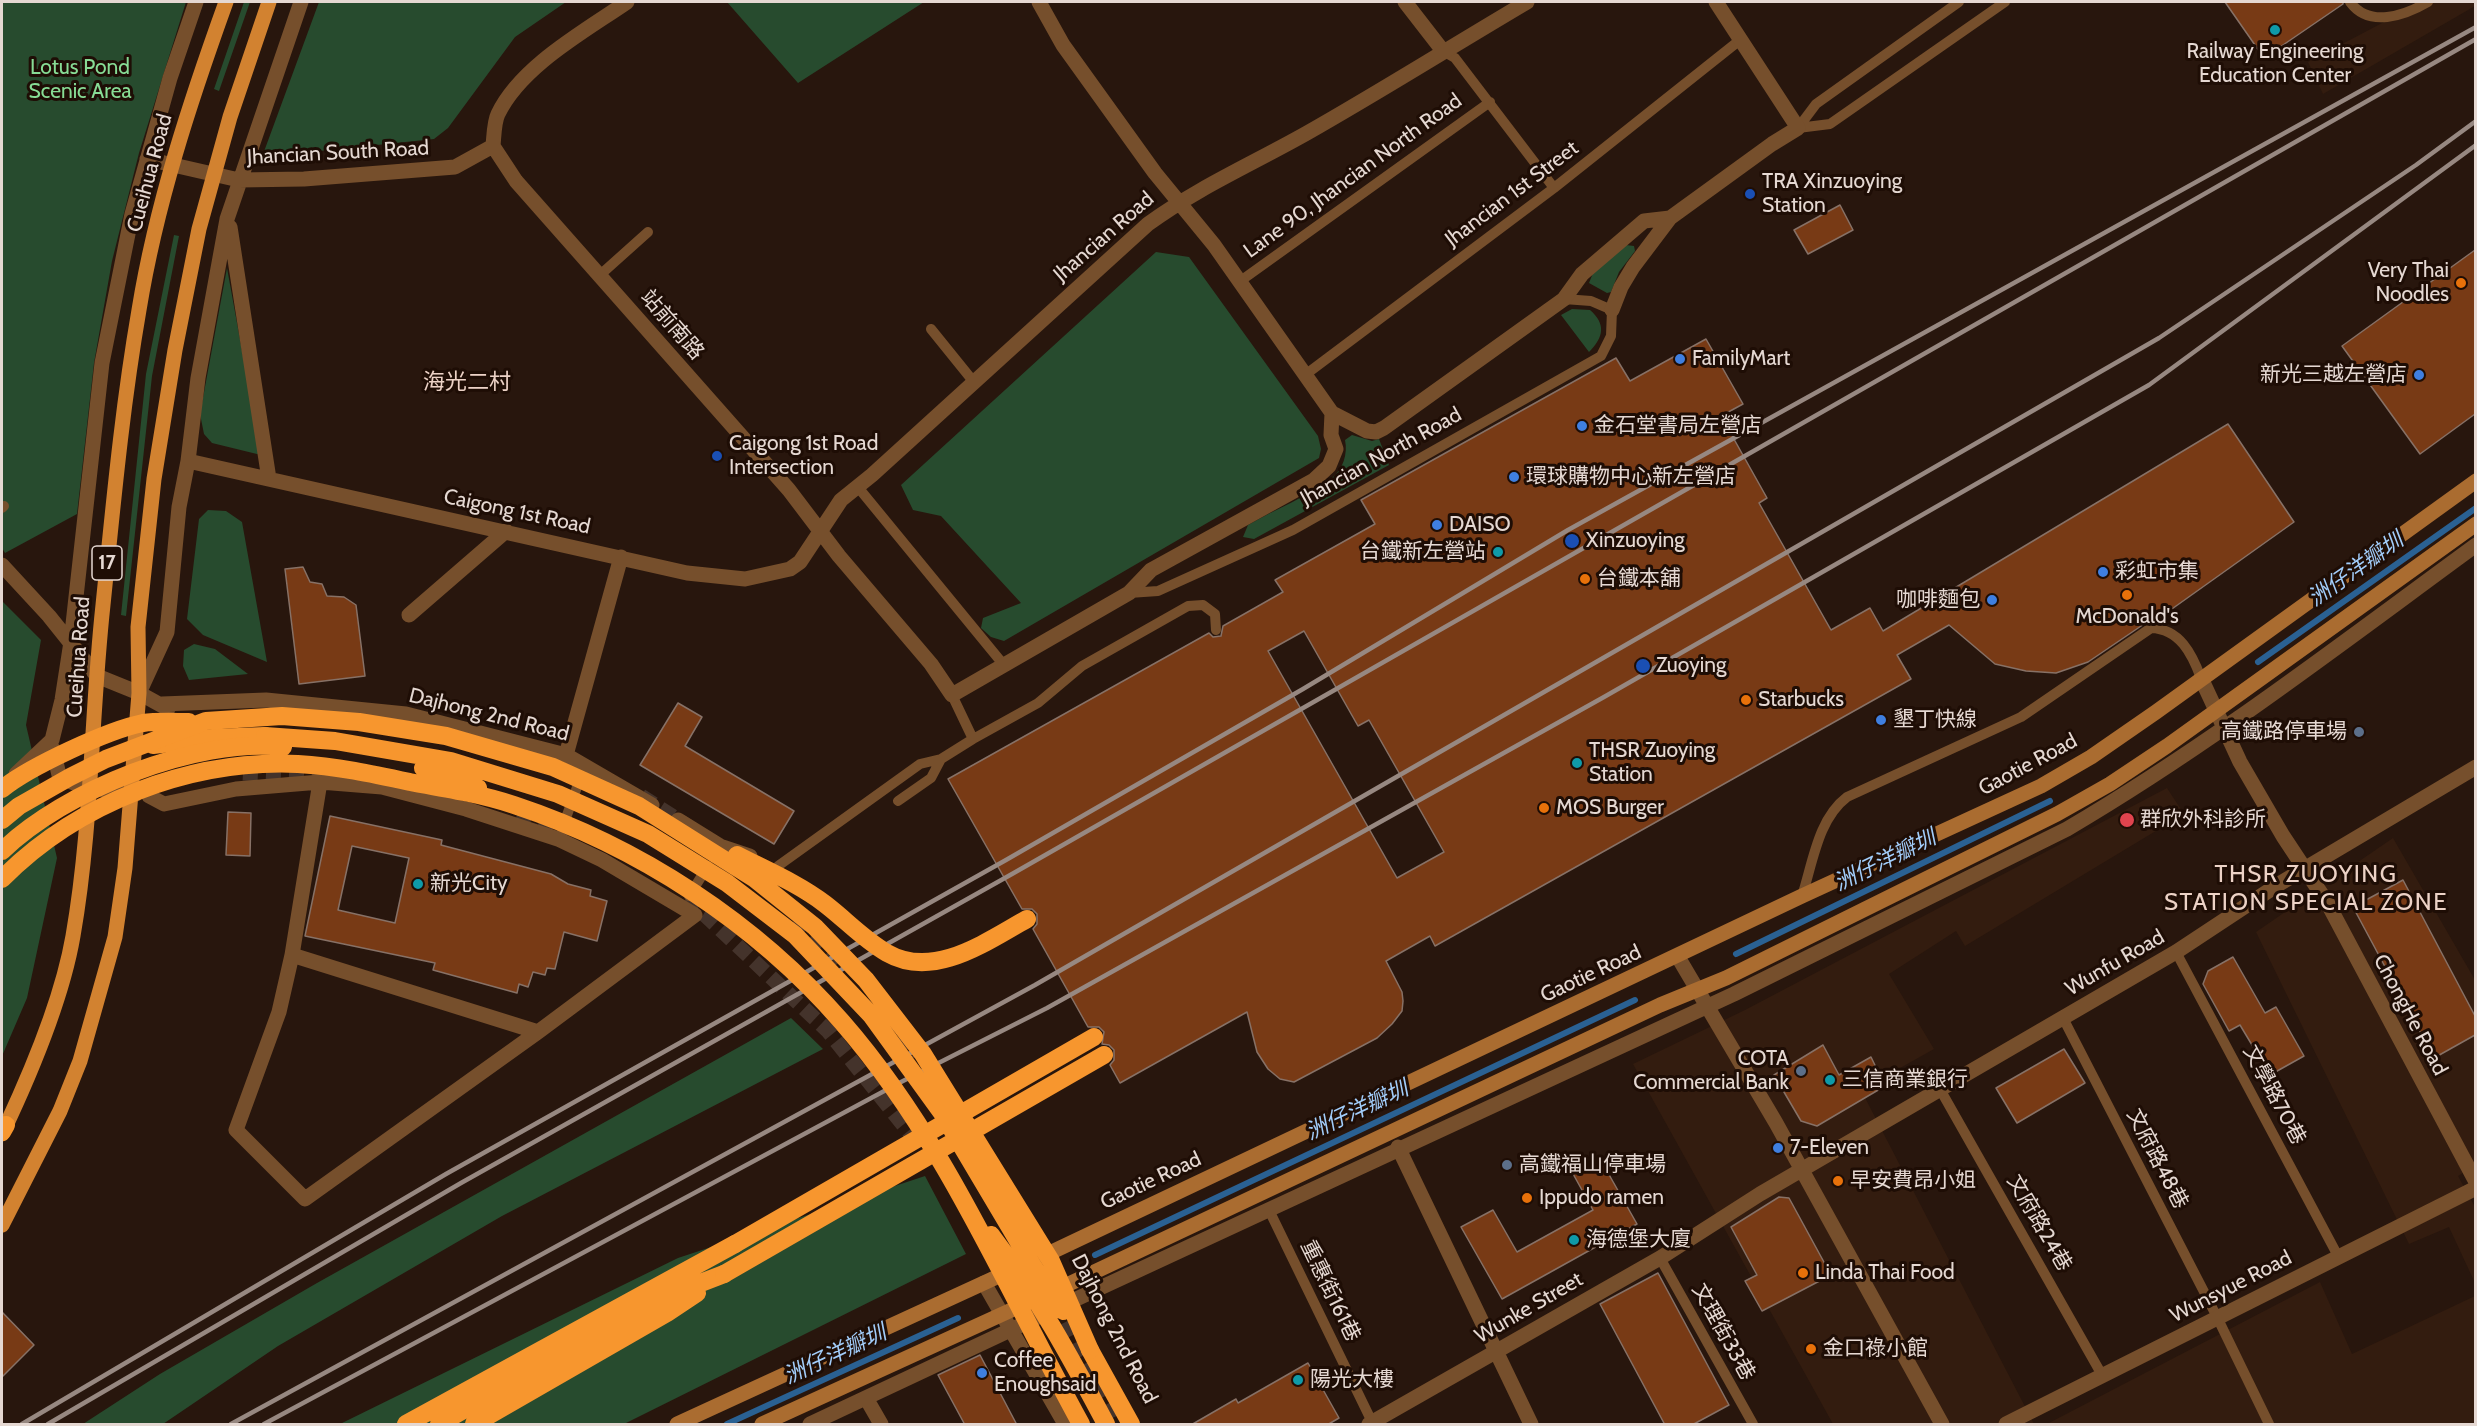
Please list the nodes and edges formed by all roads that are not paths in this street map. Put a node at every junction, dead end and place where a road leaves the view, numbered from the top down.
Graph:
1 (196, 2) edge
2 (226, 2) edge
3 (269, 2) edge
4 (301, 2) edge
5 (627, 2) edge
6 (1040, 2) edge
7 (1405, 2) edge
8 (1527, 2) edge
9 (1716, 2) edge
10 (1959, 2) edge
11 (2005, 2) edge
12 (2350, 2) edge
13 (2428, 2) edge
14 (1740, 40) junction
15 (1443, 51) junction
16 (1490, 102) junction
17 (1798, 128) junction
18 (493, 146) junction
19 (147, 159) junction
20 (173, 165) junction
21 (214, 174) junction
22 (239, 180) junction
23 (1554, 189) junction
24 (1178, 202) junction
25 (1670, 218) junction
26 (227, 219) junction
27 (648, 232) dead end
28 (600, 275) junction
29 (1239, 282) junction
30 (1564, 299) junction
31 (1612, 310) junction
32 (931, 329) dead end
33 (1305, 375) junction
34 (973, 381) junction
35 (1332, 413) junction
36 (188, 461) junction
37 (268, 479) junction
38 (2475, 481) edge
39 (857, 486) junction
40 (2475, 524) edge
41 (506, 531) junction
42 (820, 532) junction
43 (2475, 545) edge
44 (621, 557) junction
45 (2, 566) edge
46 (1129, 593) junction
47 (409, 615) dead end
48 (1216, 630) dead end
49 (71, 642) junction
50 (1003, 664) junction
51 (97, 676) junction
52 (2201, 678) junction
53 (138, 693) junction
54 (952, 695) junction
55 (162, 704) junction
56 (2216, 708) junction
57 (244, 714) dead end
58 (206, 722) junction
59 (2224, 728) junction
60 (973, 739) junction
61 (52, 740) junction
62 (134, 748) junction
63 (566, 755) junction
64 (941, 759) junction
65 (93, 760) junction
66 (585, 764) junction
67 (2475, 768) edge
68 (243, 773) tunnel mouth
69 (320, 782) junction
70 (2, 788) edge
71 (89, 788) junction
72 (131, 793) junction
73 (149, 796) junction
74 (898, 801) dead end
75 (512, 804) junction
76 (639, 806) junction
77 (2, 820) edge
78 (558, 839) junction
79 (720, 846) junction
80 (2, 851) edge
81 (778, 866) joint
82 (2304, 869) junction
83 (2, 879) edge
84 (1802, 896) junction
85 (689, 911) junction
86 (1027, 919) dead end
87 (2176, 952) junction
88 (292, 955) junction
89 (1678, 957) junction
90 (1697, 990) junction
91 (1707, 1006) junction
92 (2063, 1018) junction
93 (538, 1032) junction
94 (1094, 1037) dead end
95 (1104, 1055) dead end
96 (1941, 1091) junction
97 (3, 1130) edge
98 (1398, 1147) junction
99 (1802, 1171) junction
100 (2475, 1182) edge
101 (2475, 1188) edge
102 (961, 1195) junction
103 (1268, 1208) junction
104 (2, 1225) edge
105 (1052, 1252) junction
106 (2338, 1256) junction
107 (1660, 1258) junction
108 (724, 1274) junction
109 (984, 1283) junction
110 (1068, 1284) junction
111 (1075, 1299) junction
112 (1002, 1314) junction
113 (2217, 1317) junction
114 (1010, 1329) junction
115 (1089, 1350) junction
116 (1496, 1352) junction
117 (2102, 1375) junction
118 (866, 1398) junction
119 (1371, 1424) edge
120 (406, 1425) edge
121 (439, 1425) edge
122 (474, 1425) edge
123 (677, 1425) edge
124 (762, 1425) edge
125 (810, 1425) edge
126 (881, 1425) edge
127 (1065, 1425) edge
128 (1081, 1425) edge
129 (1106, 1425) edge
130 (1131, 1425) edge
131 (1139, 1425) edge
132 (1531, 1425) edge
133 (1753, 1425) edge
134 (1942, 1425) edge
135 (2006, 1425) edge
136 (2269, 1425) edge

1 - 19 street, Cueihua Road
2 - 20 main road, Cueihua Road / 17
3 - 21 main road, 17
4 - 22 street
5 - 18 street
6 - 24 street, Jhancian North Road
7 - 15 street
8 - 15 street, Jhancian Road
9 - 14 street
10 - 17 lane
11 - 17 lane
12 - 13 lane
14 - 17 street
14 - 23 lane, Jhancian 1st Street
15 - 16 lane
15 - 24 street, Jhancian Road
16 - 23 lane
16 - 29 lane, Lane 90, Jhancian North Road
17 - 25 street, Jhancian North Road
18 - 22 street, Jhancian South Road
18 - 28 street, 站前南路
19 - 20 street, Jhancian South Road
19 - 49 street, Cueihua Road
20 - 21 street, Jhancian South Road
20 - 51 main road, Cueihua Road / 17
21 - 22 street, Jhancian South Road
21 - 53 main road, 17
22 - 26 street
23 - 33 lane, Jhancian 1st Street
24 - 29 street, Jhancian North Road
24 - 34 street, Jhancian Road
25 - 30 street, Jhancian North Road
25 - 31 street, Jhancian North Road
26 - 36 street
26 - 37 street
27 - 28 lane
28 - 42 street, 站前南路
29 - 33 street, Jhancian North Road
30 - 31 lane
30 - 35 street, Jhancian North Road
31 - 46 lane, Jhancian North Road
32 - 34 lane
33 - 35 street, Jhancian North Road
34 - 39 street, Jhancian Road
35 - 46 street, Jhancian North Road
36 - 37 street, Caigong 1st Road
36 - 53 street
37 - 41 street, Caigong 1st Road
38 - 52 street, Gaotie Road
39 - 42 street, Jhancian Road
39 - 50 lane
40 - 56 street
41 - 44 street, Caigong 1st Road
41 - 47 street
42 - 44 street, Caigong 1st Road
42 - 54 street
43 - 59 street
44 - 63 street
45 - 49 street
46 - 50 street, Jhancian North Road
48 - 60 lane
49 - 51 street
49 - 61 street, Cueihua Road
50 - 54 street, Jhancian North Road
51 - 53 street
51 - 65 main road, Cueihua Road / 17
52 - 56 street
52 - 84 street, Gaotie Road
52 - 84 lane
53 - 55 street
53 - 62 main road, 17
54 - 60 lane
55 - 57 street
55 - 63 street, Dajhong 2nd Road
56 - 59 street
56 - 90 street
58 - 70 highway, bridge
58 - 76 highway, bridge
58 - 77 highway, bridge
59 - 82 street
59 - 91 street
60 - 64 lane
61 - 70 street, Cueihua Road
61 - 71 street
62 - 65 highway
62 - 72 main road, 17
62 - 115 highway, bridge
63 - 66 street, Dajhong 2nd Road
64 - 74 lane
64 - 81 lane
65 - 71 main road, Cueihua Road / 17
66 - 78 lane
66 - 79 street, Dajhong 2nd Road
67 - 82 street, Wunfu Road
68 - 73 street
69 - 73 street
69 - 78 street
69 - 88 street
71 - 72 street
71 - 97 main road, Cueihua Road / 17
72 - 73 street
72 - 104 main road, 17
75 - 80 highway, bridge
75 - 83 highway, bridge
75 - 102 highway, bridge
76 - 86 highway, bridge
76 - 115 highway, bridge
78 - 85 street
79 - 81 street, Dajhong 2nd Road
79 - 85 lane
82 - 87 street, Wunfu Road
82 - 100 street, ChongHe Road
84 - 89 street, Gaotie Road
85 - 93 street
87 - 92 street, Wunfu Road
87 - 106 lane, 文學路70巷
88 - 93 street
88 - 93 street
89 - 90 street
89 - 105 street, Gaotie Road
90 - 91 street
90 - 110 street
91 - 98 street
91 - 99 street
92 - 96 street, Wunfu Road
92 - 113 lane, 文府路48巷
94 - 120 highway, bridge
95 - 108 highway, bridge
96 - 99 street, Wunfu Road
96 - 117 lane, 文府路24巷
98 - 103 street
98 - 116 street
99 - 107 street, Wunke Street
99 - 134 street
101 - 106 street, Wunsyue Road
102 - 128 highway, bridge
102 - 129 highway, bridge
103 - 111 street
103 - 119 lane, 重惠街161巷
105 - 109 street, Gaotie Road
105 - 110 street, Dajhong 2nd Road
106 - 113 street, Wunsyue Road
107 - 116 street, Wunke Street
107 - 133 lane, 文理街33巷
108 - 121 highway
108 - 122 highway
109 - 112 street
109 - 123 street, Gaotie Road
110 - 111 street, Dajhong 2nd Road
110 - 112 street
111 - 114 street
111 - 131 street, Dajhong 2nd Road
112 - 114 street
112 - 124 street
113 - 117 street, Wunsyue Road
113 - 136 lane, 文府路48巷
114 - 118 street
114 - 127 street
115 - 130 highway
116 - 119 street, Wunke Street
116 - 132 street
117 - 135 street, Wunsyue Road
118 - 125 street
118 - 126 street

